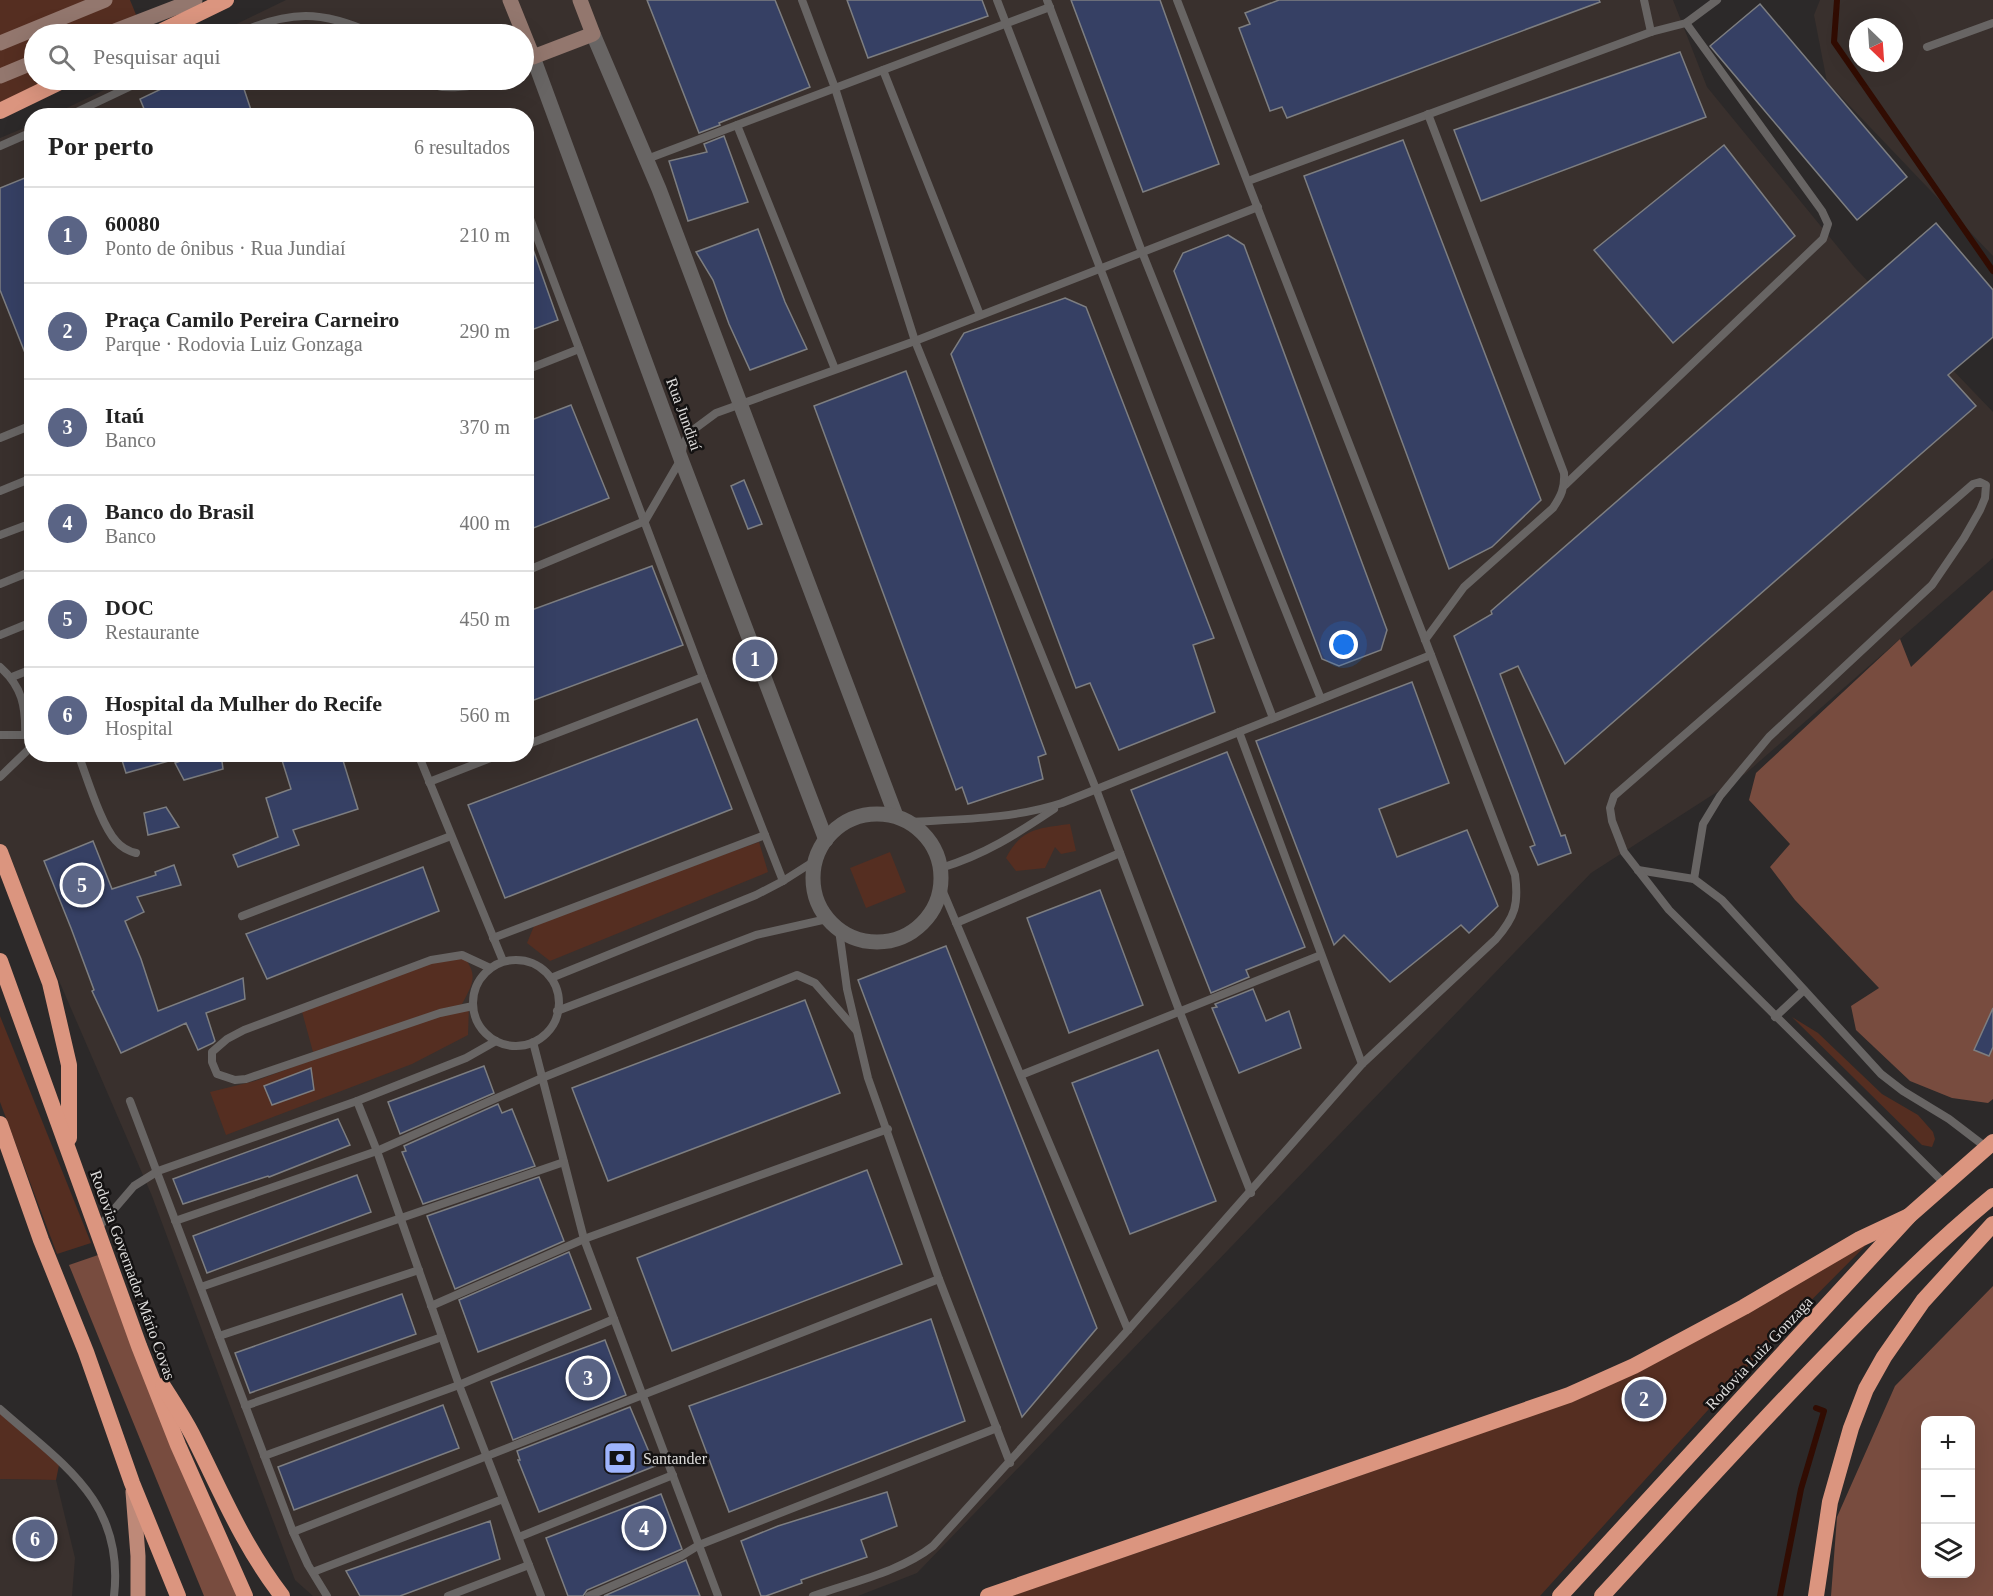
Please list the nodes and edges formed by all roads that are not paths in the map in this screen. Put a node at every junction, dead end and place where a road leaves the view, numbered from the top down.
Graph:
1 (105, 0) edge
2 (195, 0) edge
3 (226, 0) edge
4 (510, 0) edge
5 (580, 0) edge
6 (802, 0) edge
7 (997, 0) edge
8 (1177, 0) edge
9 (1644, 0) edge
10 (1717, 0) edge
11 (1049, 4) edge
12 (1686, 23) junction
13 (1993, 23) edge
14 (46, 24) edge
15 (135, 24) edge
16 (177, 24) edge
17 (262, 24) edge
18 (352, 24) edge
19 (517, 24) edge
20 (1006, 24) junction
21 (1651, 32) junction
22 (24, 33) edge
23 (593, 34) junction
24 (0, 43) edge
25 (1927, 47) dead end
26 (534, 58) edge
27 (24, 66) edge
28 (883, 70) junction
29 (0, 76) edge
30 (534, 76) edge
31 (835, 88) junction
32 (43, 90) edge
33 (123, 90) edge
34 (85, 108) edge
35 (0, 111) edge
36 (1428, 114) junction
37 (737, 125) junction
38 (24, 136) edge
39 (0, 146) edge
40 (647, 159) junction
41 (1248, 181) junction
42 (1258, 207) junction
43 (534, 229) edge
44 (1142, 252) junction
45 (1100, 268) junction
46 (980, 315) junction
47 (915, 341) junction
48 (579, 349) junction
49 (534, 367) edge
50 (835, 369) junction
51 (740, 405) junction
52 (24, 428) edge
53 (0, 438) edge
54 (681, 459) junction
55 (24, 481) edge
56 (1565, 485) junction
57 (0, 491) edge
58 (645, 521) junction
59 (24, 526) edge
60 (0, 535) edge
61 (534, 568) edge
62 (24, 575) edge
63 (0, 584) edge
64 (24, 625) edge
65 (0, 635) edge
66 (1425, 640) junction
67 (1431, 655) junction
68 (0, 667) edge
69 (24, 672) edge
70 (12, 677) junction
71 (703, 677) junction
72 (1321, 699) junction
73 (24, 707) edge
74 (1273, 718) junction
75 (1239, 732) junction
76 (0, 735) edge
77 (24, 735) edge
78 (534, 742) edge
79 (24, 754) edge
80 (81, 762) edge
81 (421, 762) edge
82 (480, 762) edge
83 (0, 777) edge
84 (429, 782) junction
85 (1096, 789) junction
86 (1062, 803) junction
87 (896, 816) junction
88 (910, 822) junction
89 (765, 835) junction
90 (451, 836) junction
91 (826, 840) junction
92 (0, 852) edge
93 (136, 853) dead end
94 (1120, 853) junction
95 (816, 860) junction
96 (941, 868) junction
97 (1638, 870) junction
98 (1694, 879) junction
99 (783, 881) junction
100 (942, 887) junction
101 (242, 916) dead end
102 (827, 919) junction
103 (956, 923) junction
104 (839, 930) junction
105 (493, 938) junction
106 (1320, 955) junction
107 (0, 961) edge
108 (503, 961) junction
109 (490, 968) junction
110 (551, 978) junction
111 (1804, 990) junction
112 (472, 1006) junction
113 (1179, 1010) junction
114 (558, 1011) junction
115 (1775, 1017) junction
116 (856, 1030) junction
117 (496, 1041) junction
118 (533, 1042) junction
119 (1362, 1064) junction
120 (1021, 1075) junction
121 (542, 1078) junction
122 (130, 1101) dead end
123 (357, 1101) junction
124 (0, 1124) edge
125 (888, 1129) junction
126 (1990, 1145) edge
127 (377, 1151) junction
128 (70, 1157) junction
129 (564, 1162) junction
130 (158, 1171) junction
131 (1945, 1184) junction
132 (1251, 1193) junction
133 (1993, 1196) edge
134 (1910, 1216) junction
135 (401, 1219) junction
136 (176, 1221) junction
137 (1993, 1224) edge
138 (97, 1229) junction
139 (584, 1239) junction
140 (419, 1270) junction
141 (939, 1279) junction
142 (201, 1287) junction
143 (431, 1306) junction
144 (614, 1319) junction
145 (1128, 1330) junction
146 (219, 1336) junction
147 (442, 1337) junction
148 (139, 1346) junction
149 (459, 1385) junction
150 (643, 1394) junction
151 (245, 1406) junction
152 (0, 1409) edge
153 (997, 1428) junction
154 (264, 1456) junction
155 (486, 1458) junction
156 (1010, 1463) junction
157 (673, 1475) junction
158 (132, 1483) junction
159 (503, 1499) junction
160 (292, 1532) junction
161 (519, 1537) junction
162 (699, 1545) junction
163 (529, 1565) junction
164 (313, 1572) junction
165 (114, 1596) edge
166 (138, 1596) edge
167 (178, 1596) edge
168 (245, 1596) edge
169 (282, 1596) edge
170 (327, 1596) edge
171 (448, 1596) edge
172 (541, 1596) edge
173 (589, 1596) edge
174 (718, 1596) edge
175 (813, 1596) edge
176 (988, 1596) edge
177 (1560, 1596) edge
178 (1602, 1596) edge
179 (1816, 1596) edge

1 - 14 main road
2 - 15 main road
3 - 16 highway
4 - 19 main road, Rua Jundiaí
5 - 23 main road
6 - 31 lane
7 - 20 lane
8 - 41 lane
9 - 21 lane
10 - 12 lane
11 - 20 lane
11 - 44 lane
12 - 21 lane
12 - 56 lane
13 - 25 lane
17 - 18 lane
20 - 28 lane
20 - 45 lane
21 - 36 lane
22 - 24 main road
23 - 26 main road
23 - 40 street
27 - 29 main road
28 - 31 lane
28 - 46 lane
30 - 54 street, Rua Jundiaí
31 - 37 lane
31 - 47 lane
32 - 35 highway
33 - 34 lane
36 - 41 lane
36 - 56 lane
37 - 40 lane
37 - 50 lane
38 - 39 lane
40 - 51 street
41 - 42 lane
42 - 44 lane
42 - 66 lane
43 - 48 lane
44 - 45 lane
44 - 72 lane
45 - 46 lane
45 - 74 lane
46 - 47 lane
47 - 50 lane
47 - 85 lane
48 - 49 lane
48 - 58 lane
50 - 51 lane
51 - 54 lane
51 - 87 street
52 - 53 lane
54 - 58 lane
54 - 91 street, Rua Jundiaí
55 - 57 lane
56 - 66 lane
58 - 61 lane
58 - 71 lane
59 - 60 lane
62 - 63 lane
64 - 65 lane
66 - 67 lane
67 - 72 lane
67 - 119 lane
68 - 70 lane
69 - 70 lane
70 - 73 lane
71 - 78 lane
71 - 89 lane
72 - 74 lane
74 - 75 lane
75 - 85 lane
75 - 106 lane
76 - 77 lane
79 - 83 lane
80 - 93 lane
81 - 84 lane
82 - 84 lane
84 - 90 lane
85 - 86 lane
85 - 94 lane
86 - 88 lane
86 - 96 lane
87 - 88 street
87 - 91 street
88 - 96 street
89 - 99 lane
89 - 105 lane
90 - 101 lane
90 - 105 lane
91 - 95 street
92 - 128 highway
94 - 103 lane
94 - 113 lane
95 - 99 lane
95 - 102 street
96 - 100 street
97 - 98 lane
97 - 98 lane
97 - 115 lane
98 - 111 lane
99 - 110 lane
100 - 103 lane
100 - 104 street
102 - 104 street
102 - 114 lane
103 - 120 lane
104 - 116 lane
105 - 108 lane
106 - 113 lane
106 - 119 lane
107 - 128 highway, Rodovia Governador Mário Covas
108 - 109 lane
108 - 110 lane
109 - 112 lane
109 - 112 lane
110 - 114 lane
111 - 115 lane
111 - 126 lane
112 - 117 lane
113 - 120 lane
113 - 132 lane
114 - 118 lane
115 - 131 lane
116 - 121 lane
116 - 125 lane
117 - 118 lane
117 - 123 lane
118 - 121 lane
119 - 132 lane
120 - 145 lane
121 - 127 lane
121 - 129 lane
122 - 130 lane
123 - 127 lane
123 - 130 lane
124 - 158 highway
125 - 139 lane
125 - 141 lane
126 - 131 highway, Rodovia Luiz Gonzaga
127 - 135 lane
127 - 136 lane
128 - 138 highway, Rodovia Governador Mário Covas
129 - 135 lane
129 - 139 lane
130 - 136 lane
130 - 138 lane
131 - 134 highway, Rodovia Luiz Gonzaga
132 - 145 lane
133 - 178 highway
134 - 176 highway
134 - 177 highway, Rodovia Luiz Gonzaga
135 - 140 lane
135 - 142 lane
136 - 142 lane
137 - 179 highway
138 - 148 highway, Rodovia Governador Mário Covas
139 - 143 lane
139 - 144 lane
140 - 143 lane
140 - 146 lane
141 - 150 lane
141 - 153 lane
142 - 146 lane
143 - 147 lane
144 - 149 lane
144 - 150 lane
145 - 156 lane
146 - 151 lane
147 - 149 lane
147 - 151 lane
148 - 168 highway, Rodovia Governador Mário Covas
148 - 169 highway
149 - 154 lane
149 - 155 lane
150 - 155 lane
150 - 157 lane
151 - 154 lane
152 - 165 lane
153 - 156 lane
153 - 162 lane
154 - 160 lane
155 - 159 lane
155 - 160 lane
156 - 175 lane
157 - 161 lane
157 - 162 lane
158 - 166 main road
158 - 167 highway
159 - 161 lane
159 - 164 lane
160 - 164 lane
161 - 163 lane
162 - 173 lane
162 - 174 lane
163 - 171 lane
163 - 172 lane
164 - 170 lane

